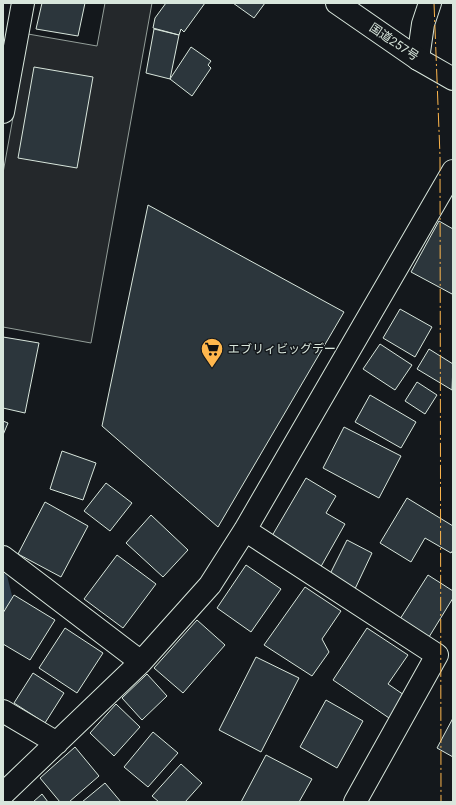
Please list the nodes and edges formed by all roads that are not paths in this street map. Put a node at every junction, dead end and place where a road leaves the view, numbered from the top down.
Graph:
1 (23, 3) edge
2 (336, 3) edge
3 (430, 3) edge
4 (418, 59) junction
5 (453, 79) edge
6 (3, 112) edge
7 (453, 171) edge
8 (245, 530) junction
9 (3, 557) edge
10 (141, 662) junction
11 (3, 711) edge
12 (57, 743) junction
13 (3, 794) edge
14 (355, 802) edge

1 - 6 main road
2 - 4 main road, 国道257号
3 - 4 main road
4 - 5 main road, 国道257号
7 - 8 main road
8 - 10 main road
8 - 14 main road
9 - 10 main road
10 - 12 main road
11 - 12 main road
12 - 13 main road

